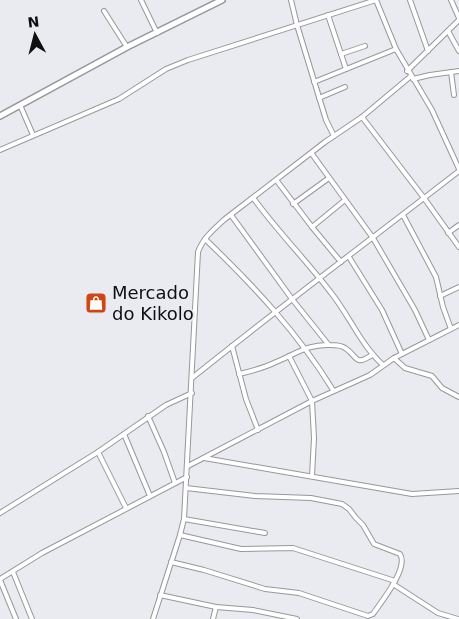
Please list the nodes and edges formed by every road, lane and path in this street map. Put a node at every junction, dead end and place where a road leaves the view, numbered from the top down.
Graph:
1 (141, 0) edge
2 (222, 0) edge
3 (291, 0) edge
4 (410, 0) edge
5 (451, 0) edge
6 (104, 11) dead end
7 (328, 15) junction
8 (459, 19) edge
9 (297, 25) junction
10 (448, 31) junction
11 (157, 33) junction
12 (365, 46) dead end
13 (127, 47) junction
14 (396, 49) junction
15 (428, 50) junction
16 (459, 51) edge
17 (341, 54) junction
18 (346, 69) junction
19 (407, 71) junction
20 (459, 71) edge
21 (451, 72) junction
22 (412, 78) junction
23 (314, 82) junction
24 (345, 87) dead end
25 (454, 95) dead end
26 (319, 98) junction
27 (20, 105) junction
28 (0, 116) edge
29 (362, 117) junction
30 (33, 135) junction
31 (334, 136) junction
32 (0, 150) edge
33 (312, 154) junction
34 (459, 170) edge
35 (329, 178) junction
36 (277, 181) junction
37 (424, 198) junction
38 (254, 199) junction
39 (345, 200) junction
40 (293, 204) junction
41 (403, 215) junction
42 (231, 216) junction
43 (459, 225) edge
44 (312, 228) junction
45 (448, 232) junction
46 (373, 238) junction
47 (205, 239) junction
48 (459, 247) edge
49 (348, 257) junction
50 (341, 262) junction
51 (320, 278) junction
52 (459, 287) edge
53 (440, 296) junction
54 (292, 299) junction
55 (275, 312) junction
56 (459, 325) edge
57 (451, 329) junction
58 (429, 340) junction
59 (328, 344) junction
60 (232, 346) junction
61 (304, 348) junction
62 (402, 354) junction
63 (372, 355) junction
64 (289, 356) junction
65 (394, 358) junction
66 (384, 365) junction
67 (240, 374) junction
68 (192, 378) junction
69 (333, 390) junction
70 (192, 393) junction
71 (459, 397) edge
72 (312, 401) junction
73 (148, 416) junction
74 (258, 430) junction
75 (124, 434) junction
76 (98, 452) junction
77 (204, 458) junction
78 (188, 466) junction
79 (187, 476) junction
80 (312, 476) junction
81 (174, 483) junction
82 (186, 488) junction
83 (459, 491) edge
84 (150, 496) junction
85 (126, 508) junction
86 (0, 513) edge
87 (184, 519) junction
88 (265, 533) dead end
89 (180, 535) junction
90 (171, 562) junction
91 (13, 572) junction
92 (0, 580) edge
93 (394, 582) junction
94 (160, 595) junction
95 (216, 607) junction
96 (455, 618) edge
97 (16, 619) edge
98 (32, 619) edge
99 (153, 619) edge
100 (213, 619) edge
101 (297, 619) edge

1 - 11 street
2 - 11 street
3 - 9 street
4 - 15 street
5 - 8 street
6 - 13 street
7 - 9 street
7 - 14 street
7 - 17 street
8 - 10 street
9 - 23 street
9 - 30 street
10 - 15 street
10 - 16 street
11 - 13 street
12 - 17 street
13 - 27 street
14 - 18 street
14 - 19 street
15 - 19 street
17 - 18 street
18 - 23 street
19 - 22 street
20 - 21 street
21 - 22 street
21 - 25 street
22 - 29 street
22 - 34 street
23 - 26 street
24 - 26 street
26 - 31 street
27 - 28 street
27 - 30 street
29 - 31 street
29 - 37 street
30 - 32 street
31 - 33 street
33 - 35 street
33 - 36 street
34 - 37 street
35 - 39 street
35 - 40 street
36 - 38 street
36 - 40 street
37 - 41 street
37 - 45 street
38 - 42 street
38 - 51 street
39 - 44 street
39 - 46 street
40 - 44 street
41 - 46 street
41 - 53 street
42 - 47 street
42 - 54 street
43 - 45 street
44 - 50 street
45 - 48 street
46 - 49 street
46 - 58 street
47 - 55 street
47 - 68 street
49 - 50 street
49 - 62 street
50 - 51 street
51 - 54 street
51 - 63 street
52 - 53 street
53 - 57 street
54 - 55 street
54 - 59 street
55 - 60 street
55 - 61 street
56 - 57 street
57 - 58 street
58 - 62 street
59 - 61 street
59 - 63 street
60 - 67 street
60 - 68 street
61 - 64 street
61 - 69 street
62 - 65 street
63 - 66 street
64 - 67 street
64 - 72 street
65 - 66 street
65 - 71 street
66 - 69 street
67 - 74 street
68 - 70 street
69 - 72 street
70 - 73 street
70 - 78 street
72 - 74 street
72 - 80 street
73 - 75 street
73 - 81 street
74 - 77 street
75 - 76 street
75 - 84 street
76 - 85 street
76 - 86 street
77 - 78 street
77 - 80 street
78 - 79 street
79 - 81 street
79 - 82 street
80 - 83 street
81 - 84 street
82 - 87 street
82 - 93 street
84 - 85 street
85 - 91 street
87 - 88 street
87 - 89 street
89 - 90 street
89 - 93 street
90 - 93 street
90 - 94 street
91 - 92 street
91 - 98 street
92 - 97 street
93 - 96 street
94 - 95 street
94 - 99 street
95 - 100 street
95 - 101 street

